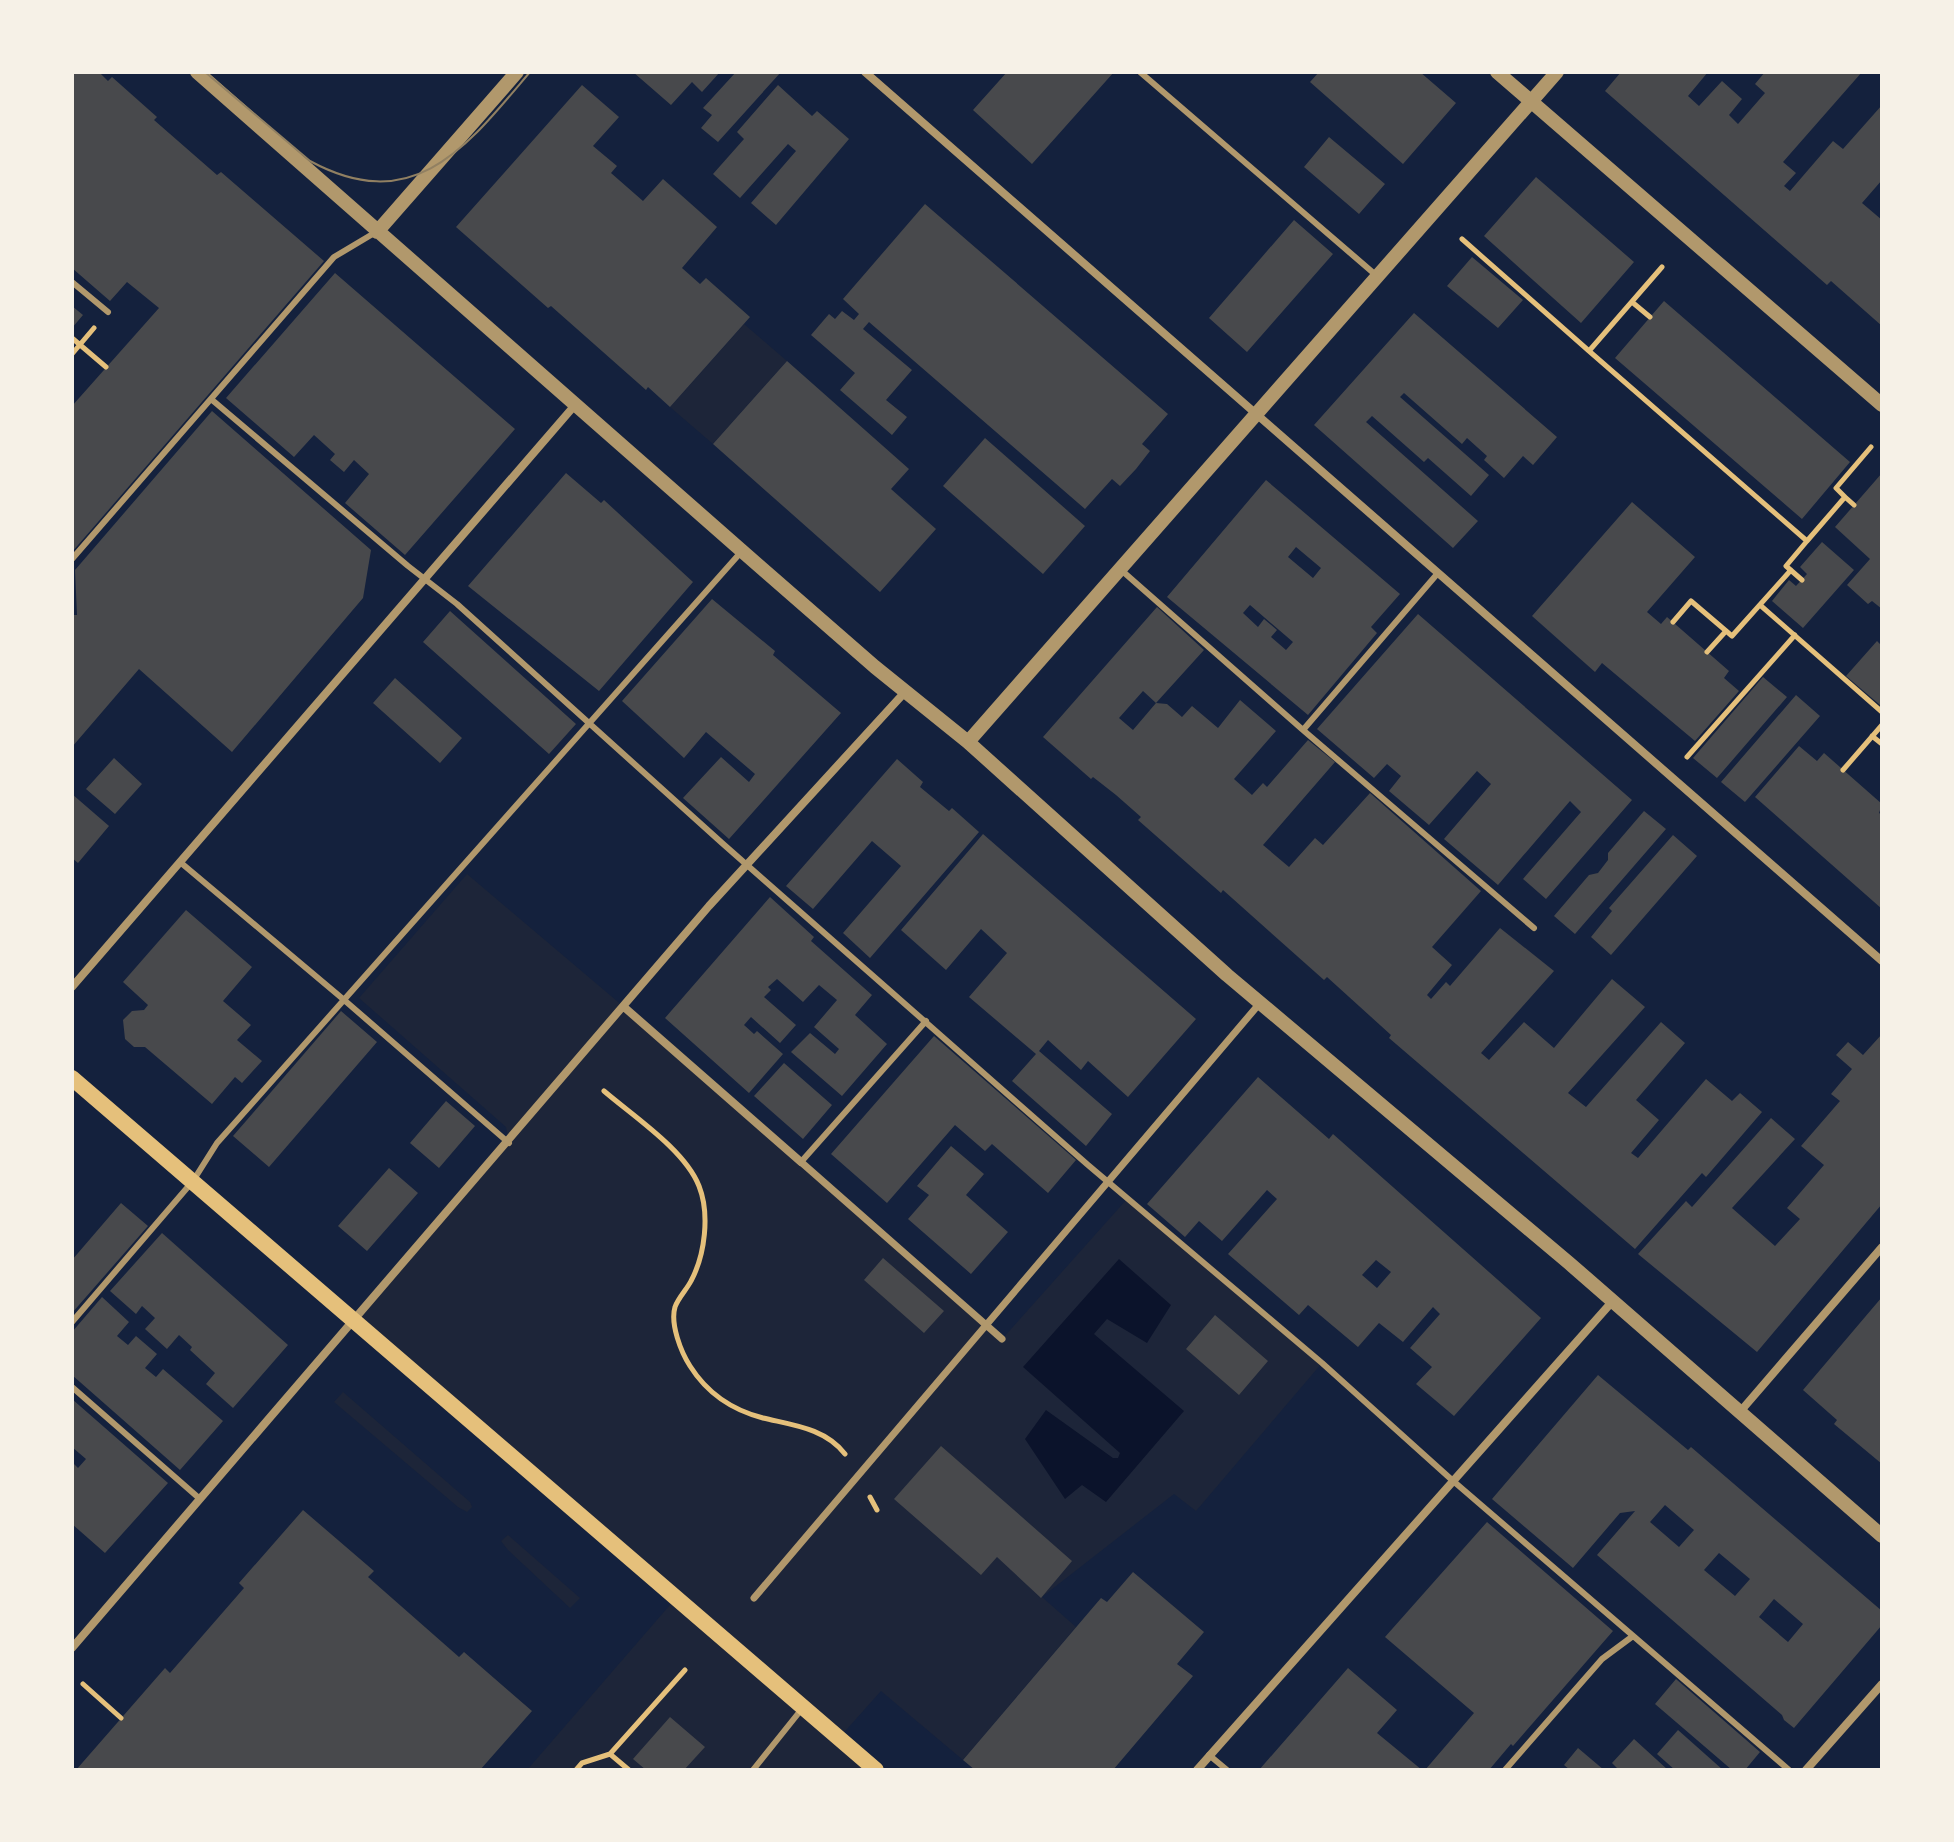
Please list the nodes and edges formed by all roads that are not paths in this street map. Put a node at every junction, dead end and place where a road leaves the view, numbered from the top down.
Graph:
1 (197, 72) edge
2 (517, 72) edge
3 (865, 72) edge
4 (1140, 72) edge
5 (1497, 72) edge
6 (1557, 72) edge
7 (1530, 102) junction
8 (377, 232) junction
9 (1378, 277) junction
10 (72, 282) edge
11 (108, 312) road end
12 (211, 399) junction
13 (575, 405) junction
14 (1882, 405) edge
15 (1255, 414) junction
16 (742, 551) junction
17 (72, 559) edge
18 (1120, 569) junction
19 (1438, 573) junction
20 (425, 580) junction
21 (905, 692) junction
22 (590, 723) junction
23 (1303, 730) junction
24 (968, 742) junction
25 (180, 862) junction
26 (747, 864) junction
27 (1534, 928) dead end
28 (1882, 961) edge
29 (72, 987) edge
30 (343, 999) junction
31 (1260, 1003) junction
32 (624, 1007) junction
33 (926, 1021) junction
34 (72, 1078) edge
35 (509, 1143) junction
36 (801, 1162) junction
37 (193, 1181) junction
38 (1108, 1182) junction
39 (1882, 1247) edge
40 (1611, 1303) junction
41 (354, 1320) junction
42 (72, 1322) edge
43 (987, 1325) junction
44 (1002, 1339) dead end
45 (72, 1387) edge
46 (1739, 1413) junction
47 (1452, 1480) junction
48 (200, 1499) junction
49 (1882, 1536) edge
50 (754, 1598) dead end
51 (1633, 1636) junction
52 (72, 1648) edge
53 (1882, 1684) edge
54 (803, 1707) junction
55 (1209, 1755) junction
56 (753, 1770) edge
57 (876, 1770) edge
58 (1197, 1770) edge
59 (1227, 1770) edge
60 (1505, 1770) edge
61 (1789, 1770) edge
62 (1806, 1770) edge

1 - 8 street
2 - 8 street
3 - 15 street
4 - 9 lane
5 - 7 street
6 - 7 street
7 - 9 street
7 - 14 street
8 - 12 lane
8 - 13 street
9 - 15 street
10 - 11 lane
12 - 17 lane
12 - 20 lane
13 - 16 street
13 - 20 street
15 - 18 street
15 - 19 street
16 - 21 street
16 - 22 lane
18 - 23 lane
18 - 24 street
19 - 23 lane
19 - 28 street
20 - 22 lane
20 - 25 street
21 - 24 street
21 - 26 street
22 - 26 lane
22 - 30 lane
23 - 27 lane
24 - 31 street
25 - 29 street
25 - 30 lane
26 - 32 street
26 - 33 lane
30 - 35 lane
30 - 37 lane
31 - 38 street
31 - 40 street
32 - 35 street
32 - 36 street
33 - 36 lane
33 - 38 lane
34 - 37 main road
35 - 41 street
36 - 43 street
37 - 41 main road
37 - 42 lane
38 - 43 street
38 - 47 lane
39 - 46 street
40 - 46 street
40 - 47 street
41 - 48 street
41 - 54 main road
43 - 44 street
43 - 50 street
45 - 48 lane
46 - 49 street
47 - 51 lane
47 - 55 street
48 - 52 street
51 - 60 lane
51 - 61 lane
53 - 62 street
54 - 56 lane
54 - 57 main road
55 - 58 street
55 - 59 lane

